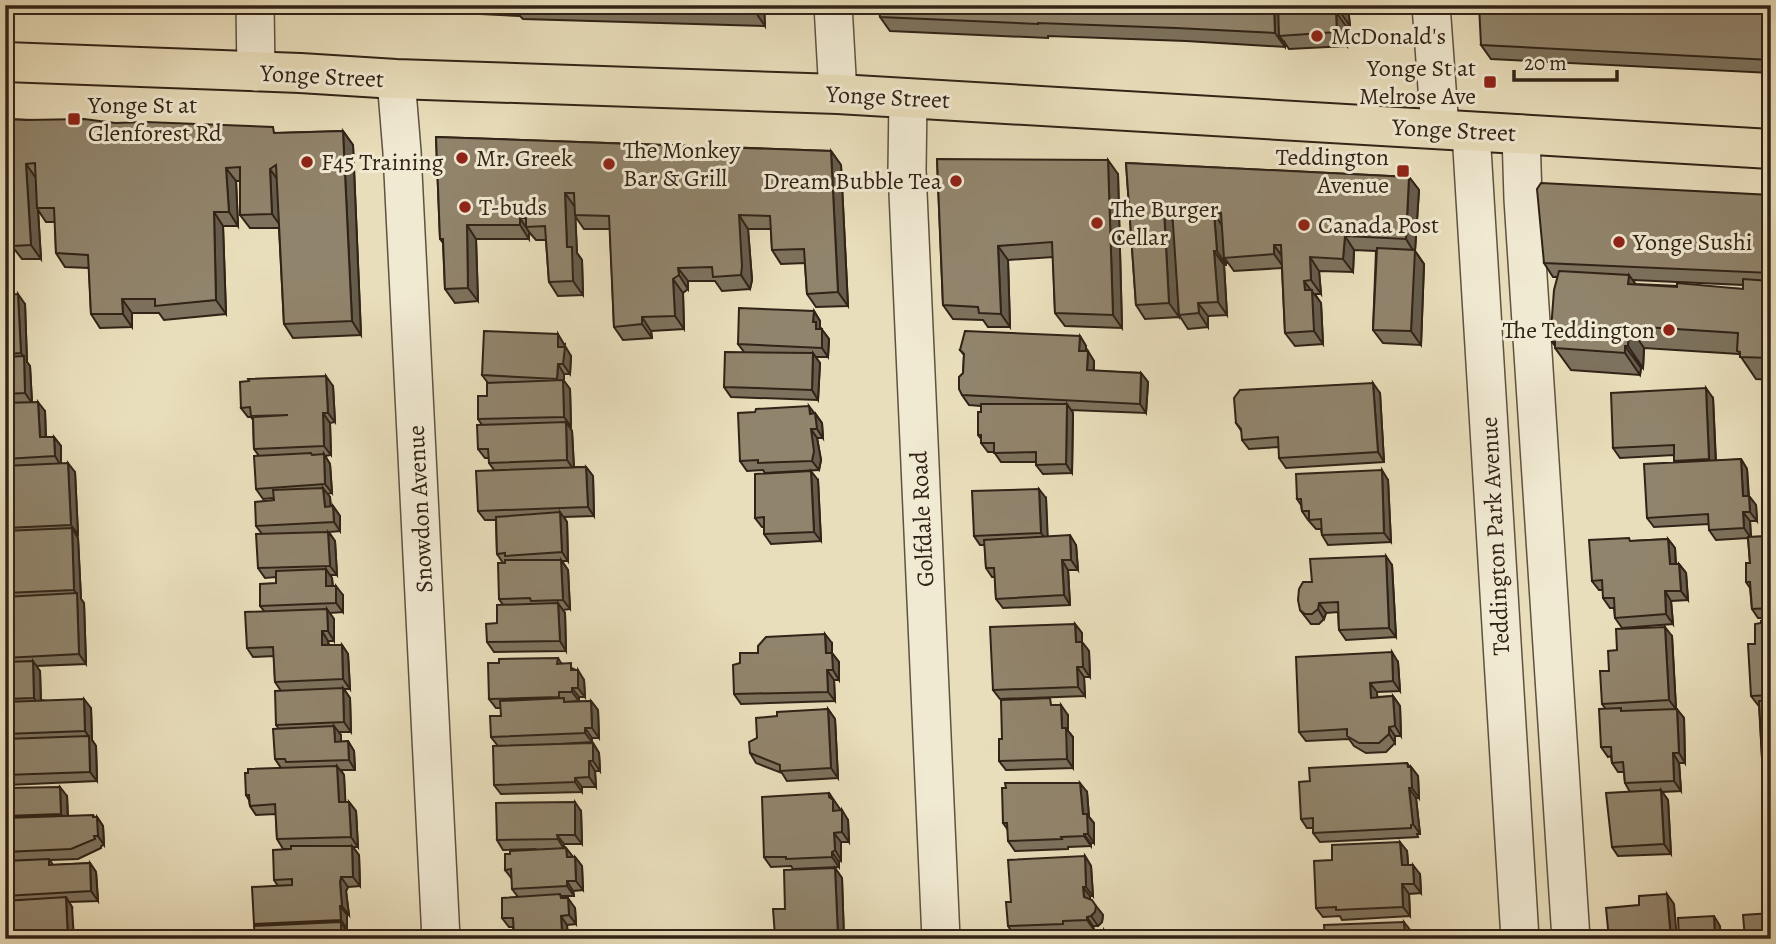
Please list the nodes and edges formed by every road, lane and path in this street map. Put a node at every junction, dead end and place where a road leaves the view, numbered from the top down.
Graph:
1 (255, 5) edge
2 (833, 5) edge
3 (1431, 5) edge
4 (5, 62) edge
5 (256, 72) junction
6 (396, 79) junction
7 (838, 94) junction
8 (908, 98) junction
9 (1456, 131) junction
10 (1521, 134) junction
11 (1771, 149) edge
12 (441, 939) edge
13 (941, 939) edge
14 (1520, 939) edge
15 (1570, 939) edge

1 - 5 street
2 - 7 street
3 - 9 street, Teddington Park Avenue
4 - 5 main road, Yonge Street
5 - 6 main road, Yonge Street
6 - 7 main road, Yonge Street
6 - 12 street, Snowdon Avenue
7 - 8 main road, Yonge Street
8 - 9 main road, Yonge Street
8 - 13 street, Golfdale Road
9 - 10 main road, Yonge Street
9 - 14 street, Teddington Park Avenue
10 - 11 main road, Yonge Street
10 - 15 street, Teddington Park Avenue

